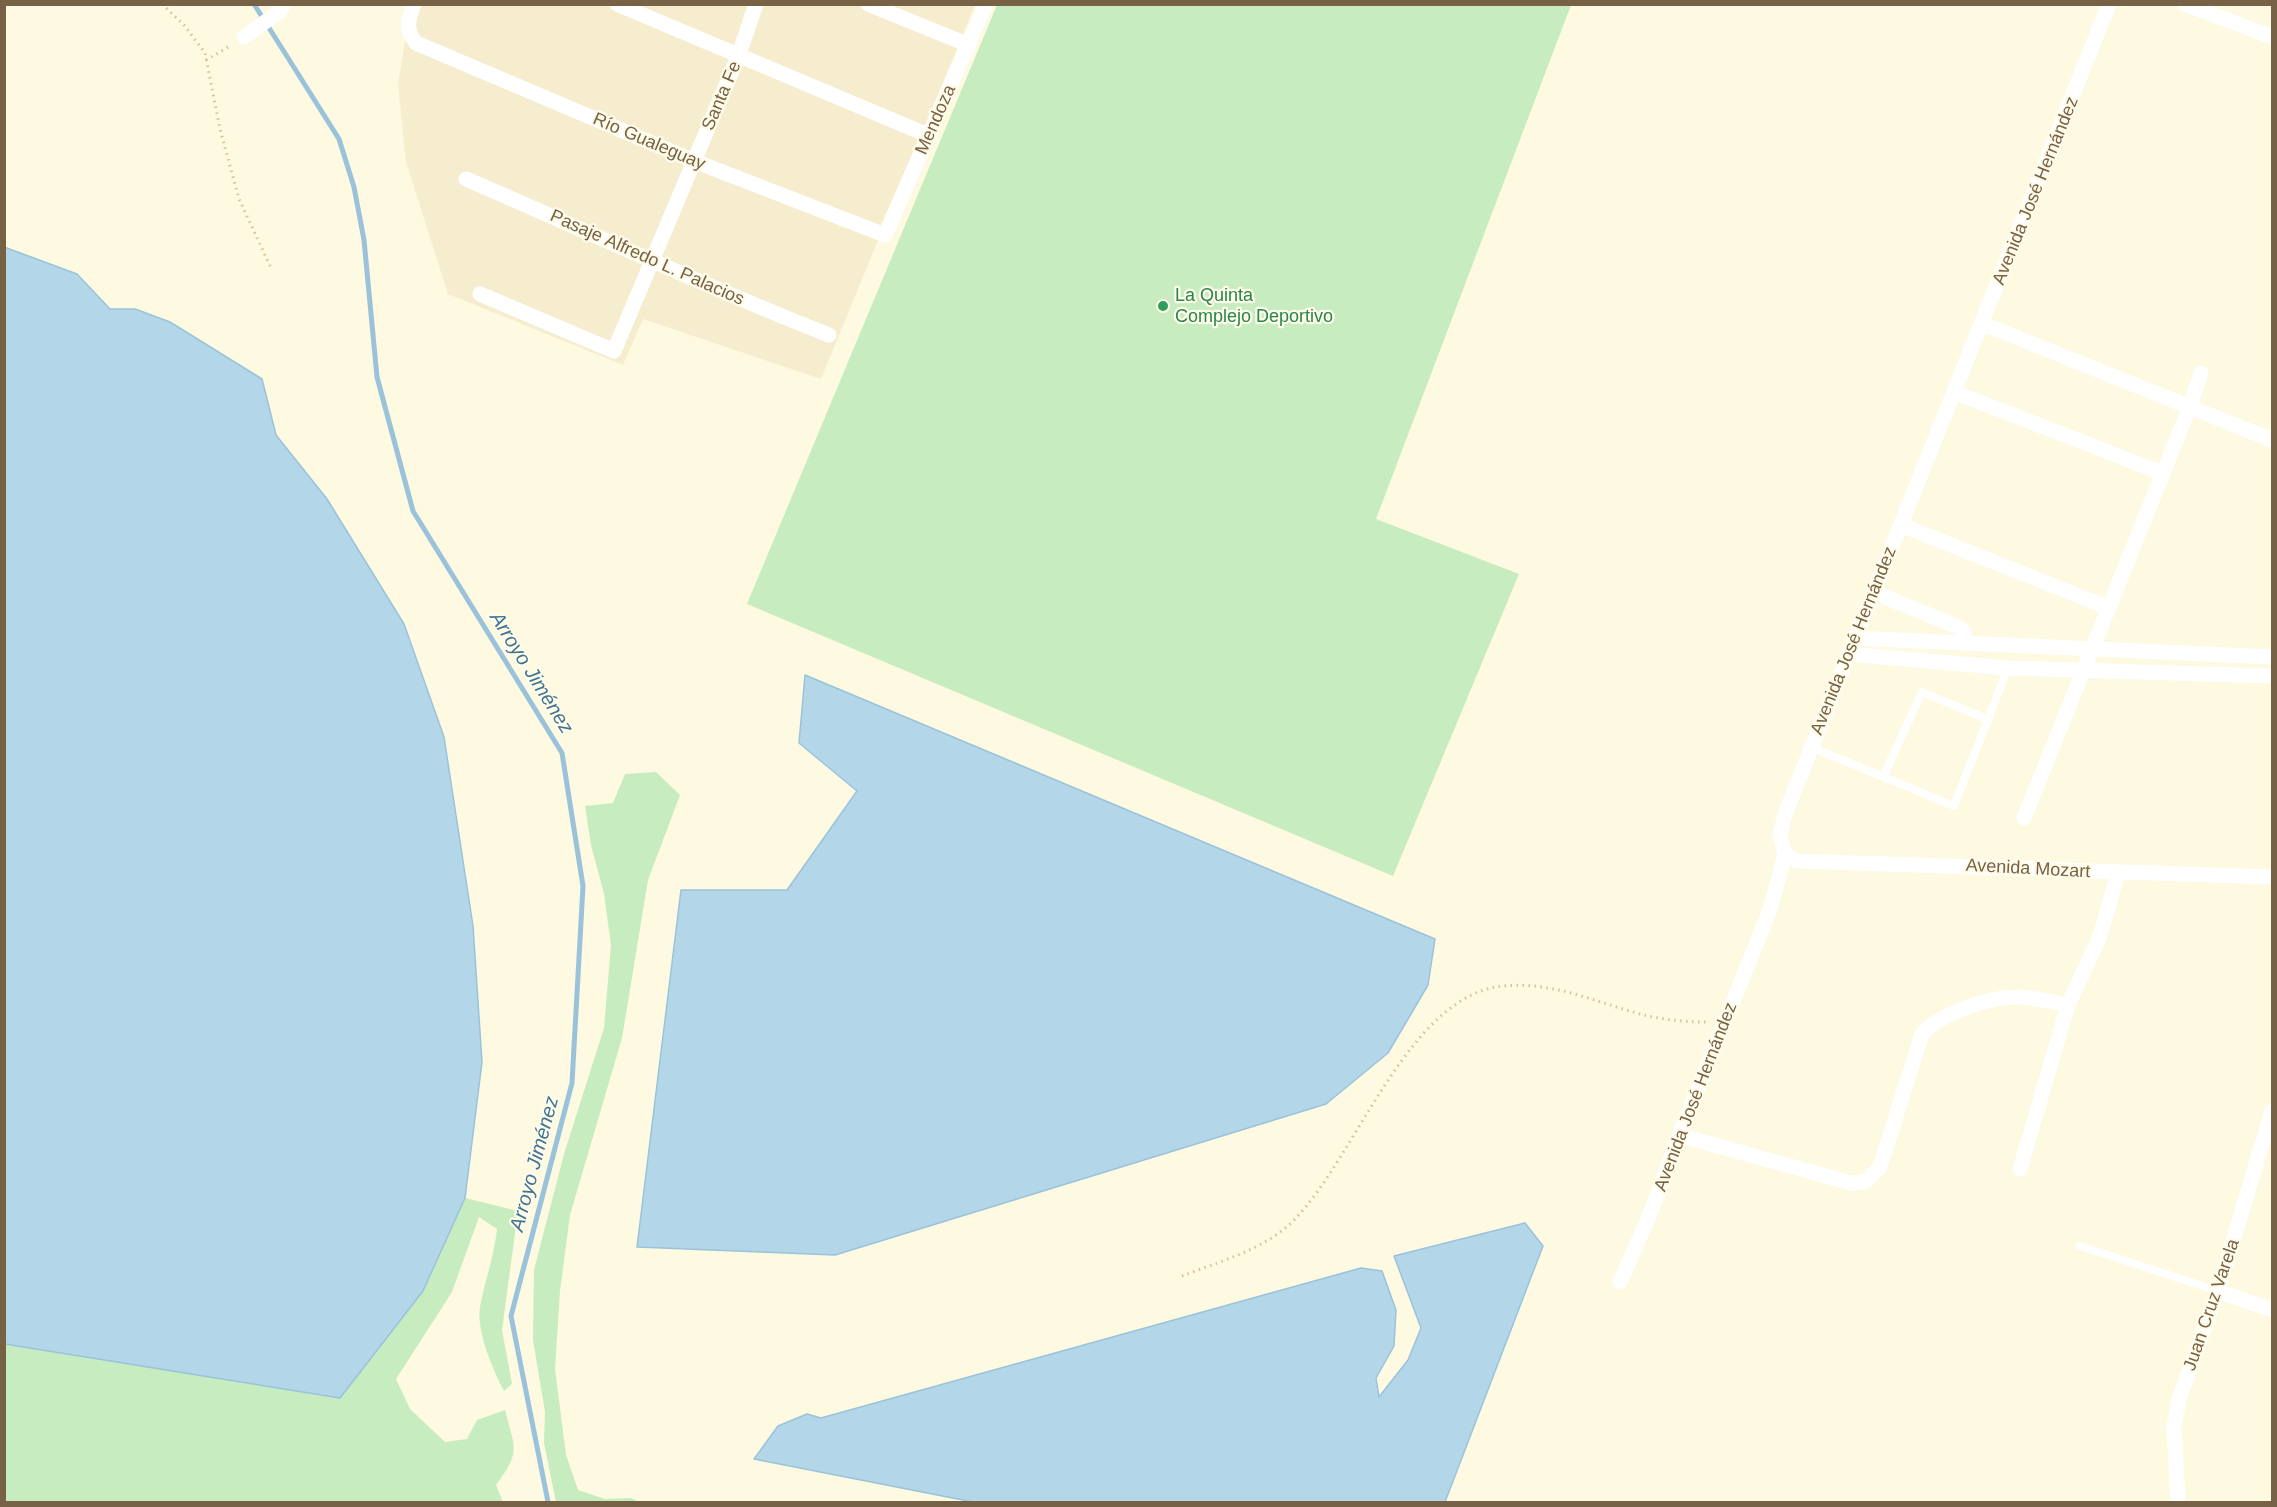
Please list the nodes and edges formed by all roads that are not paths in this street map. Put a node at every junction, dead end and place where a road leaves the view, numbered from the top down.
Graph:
1 (414, 4) edge
2 (617, 4) edge
3 (756, 4) edge
4 (868, 4) edge
5 (986, 4) edge
6 (2109, 4) edge
7 (2185, 4) edge
8 (282, 8) edge
9 (244, 37) road end
10 (2272, 37) edge
11 (969, 45) junction
12 (738, 57) junction
13 (930, 136) junction
14 (694, 161) junction
15 (466, 179) dead end
16 (885, 235) joint
17 (653, 260) junction
18 (480, 294) dead end
19 (1983, 324) junction
20 (829, 335) dead end
21 (2201, 373) dead end
22 (1954, 392) junction
23 (2190, 406) junction
24 (2272, 440) edge
25 (2162, 473) junction
26 (1900, 525) junction
27 (1873, 592) junction
28 (2109, 608) junction
29 (1854, 638) junction
30 (1966, 643) junction
31 (2093, 649) junction
32 (1848, 654) junction
33 (2272, 657) edge
34 (2008, 668) junction
35 (2084, 672) junction
36 (2272, 676) edge
37 (1989, 720) junction
38 (1811, 747) junction
39 (1883, 777) junction
40 (2024, 818) dead end
41 (1785, 854) junction
42 (2118, 873) junction
43 (2272, 877) edge
44 (2068, 1005) junction
45 (2272, 1111) edge
46 (1679, 1135) junction
47 (2020, 1169) dead end
48 (2080, 1246) dead end
49 (1620, 1282) dead end
50 (2218, 1291) junction
51 (2272, 1310) edge
52 (2178, 1503) edge

1 - 14 street, Río Gualeguay
2 - 12 street
3 - 12 street, Santa Fe
4 - 11 street
5 - 11 street, Mendoza
6 - 19 street, Avenida José Hernández
7 - 10 street
8 - 9 street
11 - 13 street, Mendoza
12 - 13 street
12 - 14 street, Santa Fe
13 - 16 street, Mendoza
14 - 16 street, Río Gualeguay
14 - 17 street, Santa Fe
15 - 17 street, Pasaje Alfredo L. Palacios
17 - 18 street, Santa Fe
17 - 20 street, Pasaje Alfredo L. Palacios
19 - 22 street, Avenida José Hernández
19 - 23 street
21 - 23 street
22 - 25 street
22 - 26 street, Avenida José Hernández
23 - 24 street
23 - 25 street
25 - 28 street
26 - 27 street, Avenida José Hernández
26 - 28 street
27 - 29 street, Avenida José Hernández
27 - 30 street
28 - 31 street
29 - 30 street
29 - 32 street, Avenida José Hernández
30 - 31 street
31 - 33 street
31 - 35 street
32 - 34 street
32 - 38 street, Avenida José Hernández
34 - 35 street
34 - 37 lane
35 - 36 street
35 - 40 street
37 - 39 lane
37 - 39 lane
38 - 39 lane
38 - 41 street, Avenida José Hernández
41 - 42 street, Avenida Mozart
41 - 46 street, Avenida José Hernández
42 - 43 street, Avenida Mozart
42 - 44 street
44 - 46 street
44 - 47 street
45 - 50 street, Juan Cruz Varela
46 - 49 street, Avenida José Hernández
48 - 50 lane
50 - 51 street
50 - 52 street, Juan Cruz Varela

